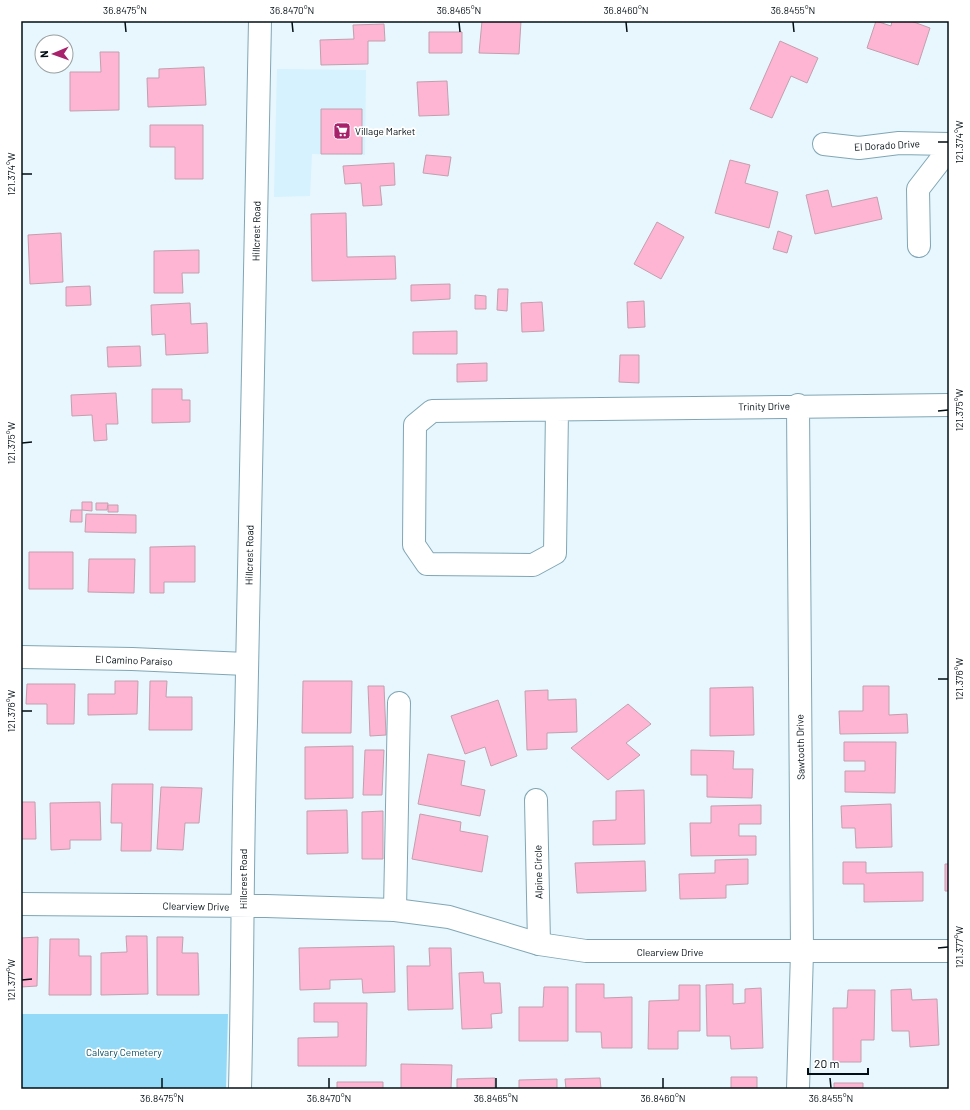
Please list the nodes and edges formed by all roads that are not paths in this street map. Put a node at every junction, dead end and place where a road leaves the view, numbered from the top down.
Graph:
1 (260, 21) edge
2 (824, 144) dead end
3 (949, 144) edge
4 (949, 149) edge
5 (919, 246) dead end
6 (949, 405) edge
7 (798, 406) junction
8 (557, 410) junction
9 (21, 658) edge
10 (246, 664) junction
11 (399, 703) dead end
12 (536, 800) dead end
13 (21, 904) edge
14 (244, 906) junction
15 (395, 910) junction
16 (539, 944) junction
17 (949, 951) edge
18 (802, 952) junction
19 (240, 1089) edge
20 (798, 1089) edge

1 - 10 street, Hillcrest Road
2 - 3 street, El Dorado Drive
4 - 5 street
6 - 7 street, Trinity Drive
7 - 8 street, Trinity Drive
7 - 18 street, Sawtooth Drive
8 - 8 street, Trinity Drive
9 - 10 street, El Camino Paraiso
10 - 14 street, Hillcrest Road
11 - 15 street
12 - 16 street, Alpine Circle
13 - 14 street, Clearview Drive
14 - 15 street, Clearview Drive
14 - 19 street, Hillcrest Road
15 - 16 street, Clearview Drive
16 - 18 street, Clearview Drive
17 - 18 street, Clearview Drive
18 - 20 street, Sawtooth Drive

